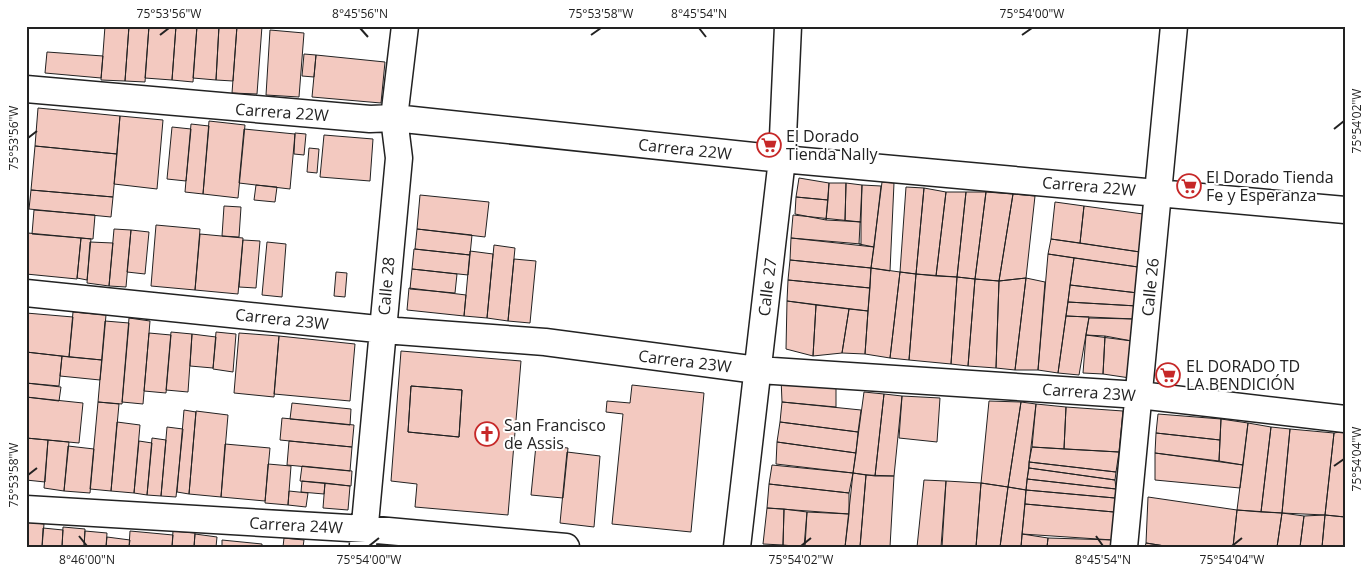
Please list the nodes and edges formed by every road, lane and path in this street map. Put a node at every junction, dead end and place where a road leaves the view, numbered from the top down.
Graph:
1 (405, 26) edge
2 (788, 26) edge
3 (1174, 26) edge
4 (26, 89) edge
5 (394, 118) junction
6 (782, 159) junction
7 (1160, 193) junction
8 (1345, 210) edge
9 (26, 293) edge
10 (382, 330) junction
11 (757, 370) junction
12 (1139, 395) junction
13 (1345, 419) edge
14 (26, 509) edge
15 (364, 538) edge
16 (566, 547) edge
17 (737, 547) edge
18 (1124, 547) edge

1 - 5 street, Calle 28
2 - 6 street, Calle 27
3 - 7 street, Calle 26
4 - 5 street, Carrera 22W
5 - 6 street, Carrera 22W
5 - 10 street, Calle 28
6 - 7 street, Carrera 22W
6 - 11 street, Calle 27
7 - 8 street, Carrera 22W
7 - 12 street, Calle 26
9 - 10 street, Carrera 23W
10 - 11 street, Carrera 23W
10 - 15 street, Calle 28
11 - 12 street, Carrera 23W
11 - 17 street, Calle 27
12 - 13 street, Carrera 23W
12 - 18 street, Calle 26
14 - 15 street, Carrera 24W
15 - 16 street, Carrera 24W

